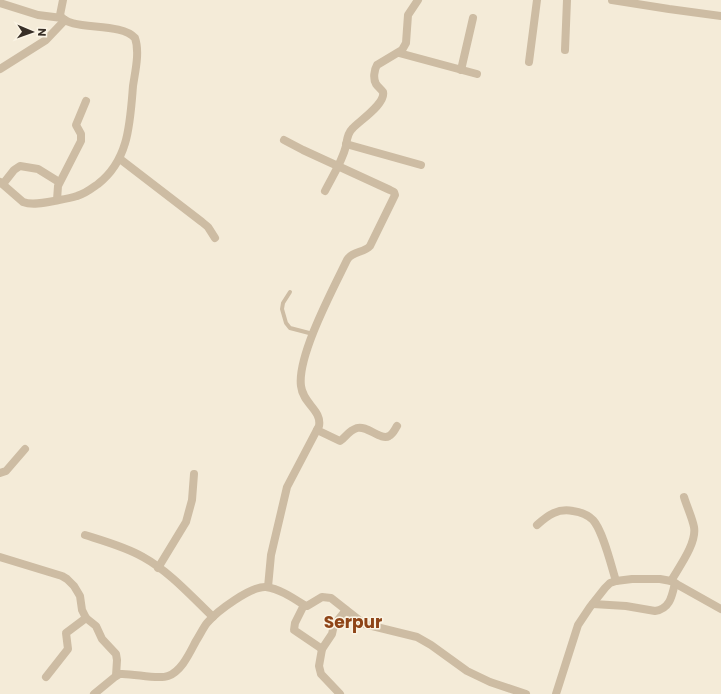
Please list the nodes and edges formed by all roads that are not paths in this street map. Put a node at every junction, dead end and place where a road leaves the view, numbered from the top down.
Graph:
1 (63, 0) edge
2 (418, 0) edge
3 (537, 0) edge
4 (566, 0) edge
5 (612, 0) edge
6 (0, 1) edge
7 (721, 16) edge
8 (473, 18) dead end
9 (63, 19) junction
10 (565, 50) dead end
11 (399, 53) junction
12 (529, 62) dead end
13 (0, 69) edge
14 (461, 70) junction
15 (477, 74) dead end
16 (86, 101) dead end
17 (284, 140) dead end
18 (346, 144) junction
19 (120, 159) junction
20 (338, 165) junction
21 (421, 165) dead end
22 (59, 182) junction
23 (1, 183) edge
24 (325, 191) dead end
25 (57, 200) junction
26 (215, 238) dead end
27 (290, 292) dead end
28 (313, 334) junction
29 (397, 426) dead end
30 (317, 430) junction
31 (25, 449) dead end
32 (0, 473) edge
33 (194, 474) dead end
34 (684, 497) dead end
35 (537, 525) dead end
36 (85, 535) dead end
37 (0, 557) edge
38 (158, 568) junction
39 (616, 581) junction
40 (673, 582) junction
41 (268, 587) junction
42 (593, 604) junction
43 (304, 605) junction
44 (721, 609) edge
45 (346, 610) junction
46 (213, 617) junction
47 (86, 618) junction
48 (322, 649) junction
49 (116, 676) junction
50 (46, 677) dead end
51 (94, 694) edge
52 (340, 694) edge
53 (526, 694) edge
54 (556, 694) edge

1 - 9 street
2 - 11 street
3 - 12 street
4 - 10 street
5 - 7 street
6 - 9 street
8 - 14 street
9 - 13 street
9 - 19 street
11 - 14 street
11 - 18 street
14 - 15 street
16 - 22 street
17 - 20 street
18 - 20 street
18 - 21 street
19 - 25 street
19 - 26 street
20 - 24 street
20 - 28 street
22 - 23 street
22 - 25 street
23 - 25 street
27 - 28 lane
28 - 30 street
29 - 30 street
30 - 41 street
31 - 32 street
33 - 38 street
34 - 40 street
35 - 39 street
36 - 38 street
37 - 47 street
38 - 46 street
39 - 40 street
39 - 42 street
40 - 42 street
40 - 44 street
41 - 43 street
41 - 46 street
42 - 54 street
43 - 45 street
43 - 48 street
45 - 48 street
45 - 53 street
46 - 49 street
47 - 49 street
47 - 50 street
48 - 52 street
49 - 51 street

